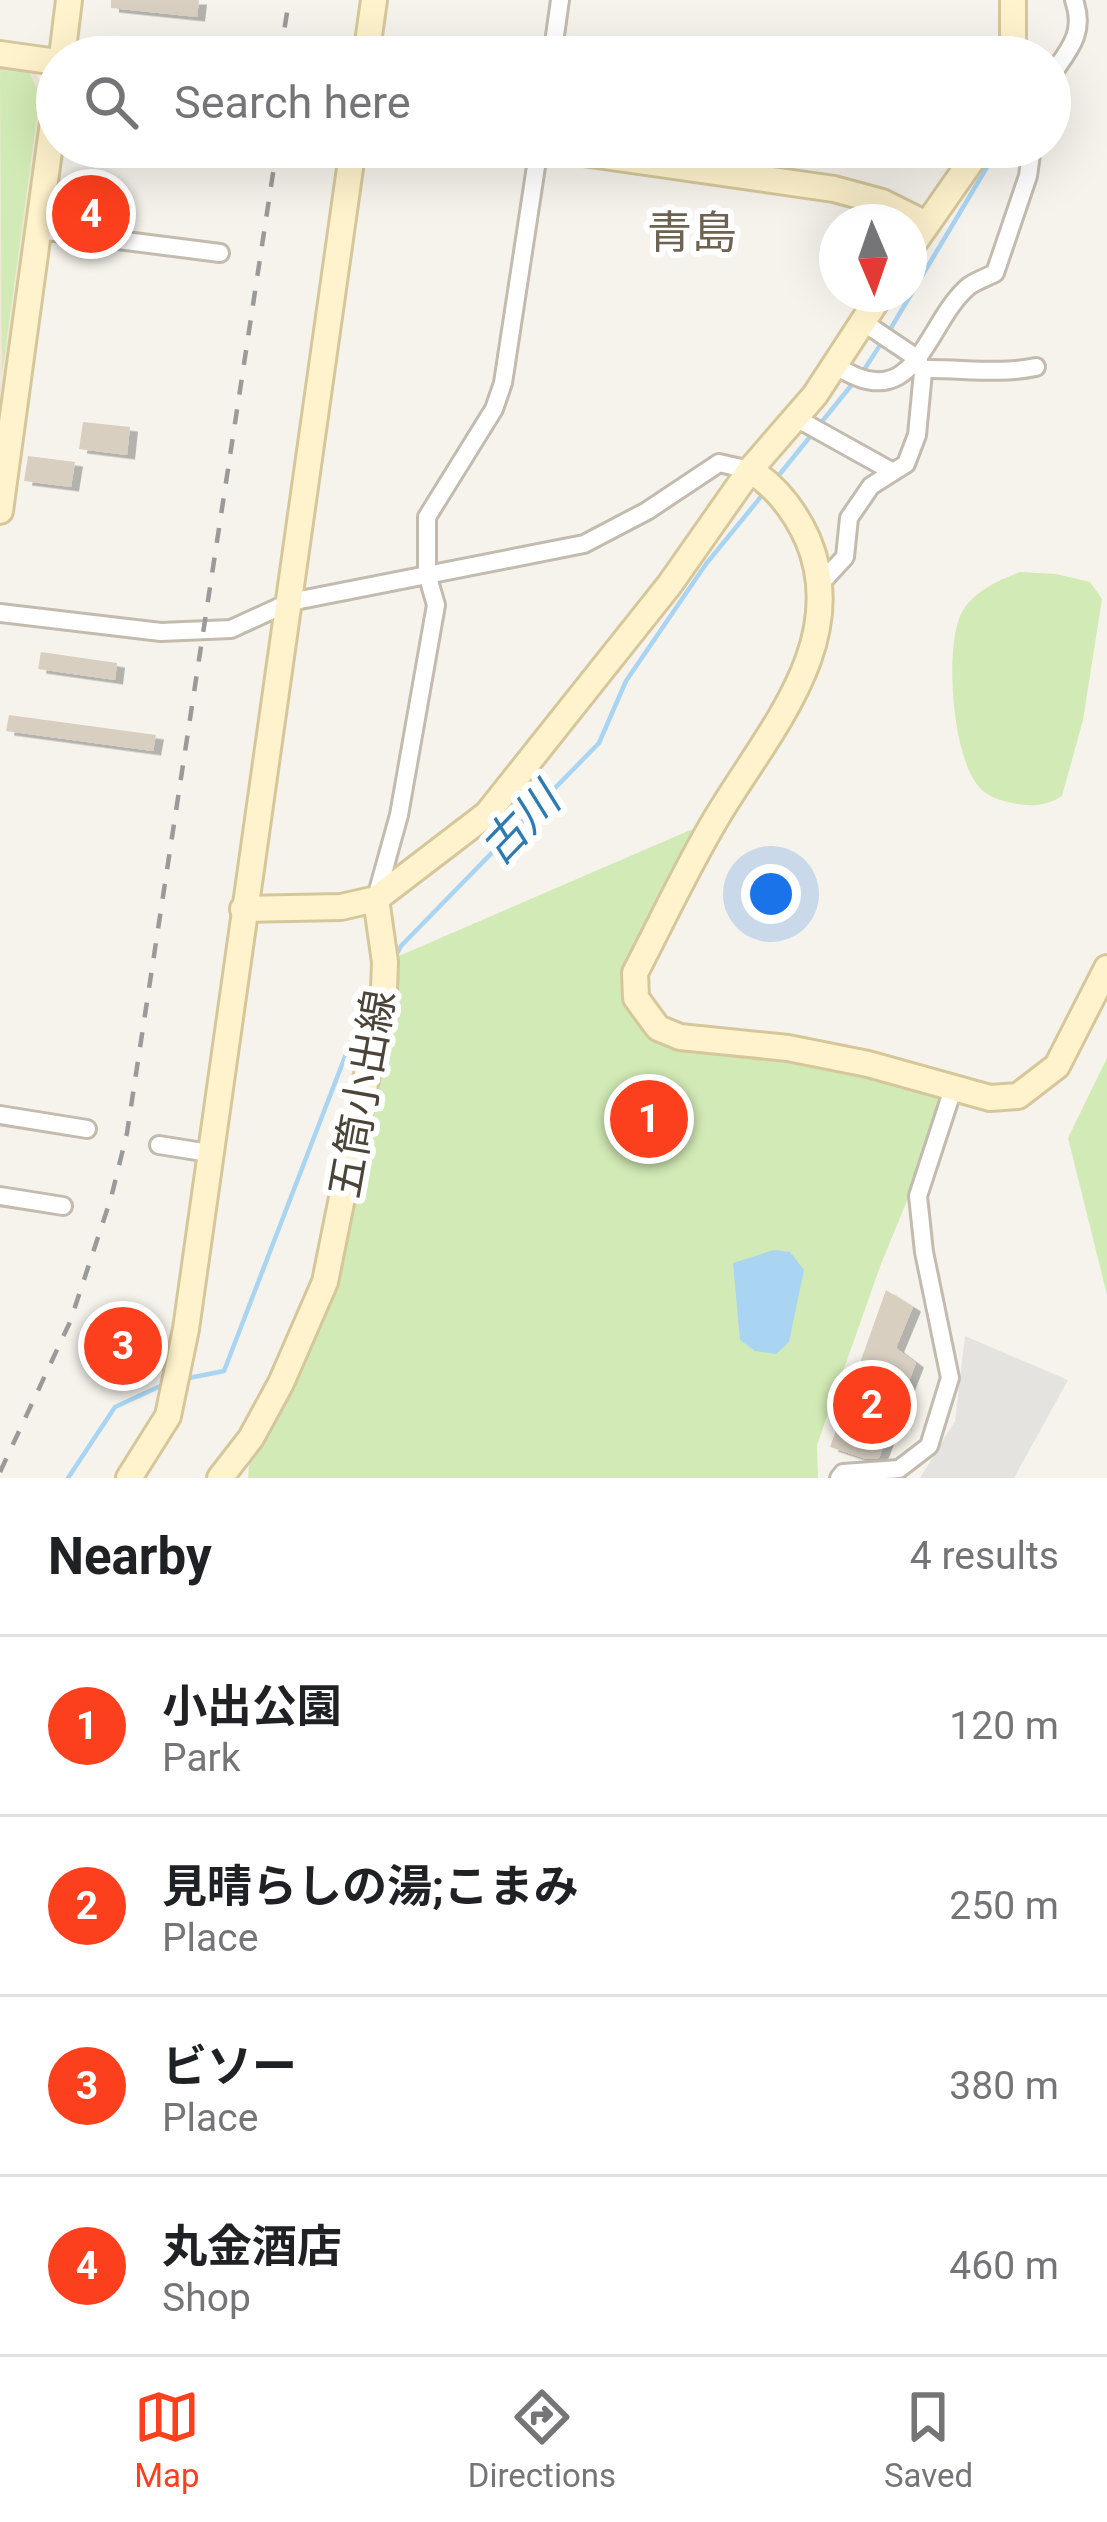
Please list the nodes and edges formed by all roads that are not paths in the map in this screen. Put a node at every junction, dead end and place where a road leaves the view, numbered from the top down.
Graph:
1 (68, 0) edge
2 (374, 0) edge
3 (560, 0) edge
4 (1013, 0) edge
5 (1074, 0) edge
6 (63, 36) edge
7 (369, 36) edge
8 (555, 36) edge
9 (1012, 36) edge
10 (1071, 51) edge
11 (0, 54) edge
12 (36, 57) edge
13 (47, 168) edge
14 (350, 168) edge
15 (537, 168) edge
16 (688, 168) edge
17 (966, 168) edge
18 (1029, 168) edge
19 (886, 204) edge
20 (927, 223) edge
21 (39, 230) junction
22 (220, 253) dead end
23 (869, 312) edge
24 (863, 322) junction
25 (920, 364) junction
26 (835, 365) junction
27 (1036, 367) dead end
28 (796, 418) junction
29 (750, 470) junction
30 (893, 472) junction
31 (0, 511) edge
32 (428, 574) junction
33 (820, 584) junction
34 (290, 602) junction
35 (0, 613) edge
36 (376, 899) junction
37 (243, 909) junction
38 (1107, 968) edge
39 (954, 1087) junction
40 (0, 1115) edge
41 (87, 1129) dead end
42 (158, 1145) dead end
43 (208, 1153) junction
44 (0, 1196) edge
45 (63, 1206) dead end
46 (129, 1478) edge
47 (220, 1478) edge
48 (839, 1478) edge

1 - 6 street
2 - 7 street
3 - 8 street
4 - 9 street
5 - 10 street
11 - 12 street
13 - 21 street
14 - 34 street
15 - 32 street
16 - 19 street
17 - 20 street
18 - 25 street
21 - 22 street
21 - 31 street
23 - 24 street
24 - 25 street
24 - 26 street
25 - 26 street
25 - 27 street
25 - 30 street
26 - 28 street
28 - 29 street
28 - 30 street
29 - 32 street
29 - 33 street
29 - 36 street
30 - 33 street
32 - 34 street
32 - 36 street
33 - 39 street
34 - 35 street
34 - 37 street
36 - 37 street
36 - 47 street, 五筒小出線
37 - 43 street
38 - 39 street
39 - 48 street
40 - 41 street
42 - 43 street
43 - 46 street
44 - 45 street

